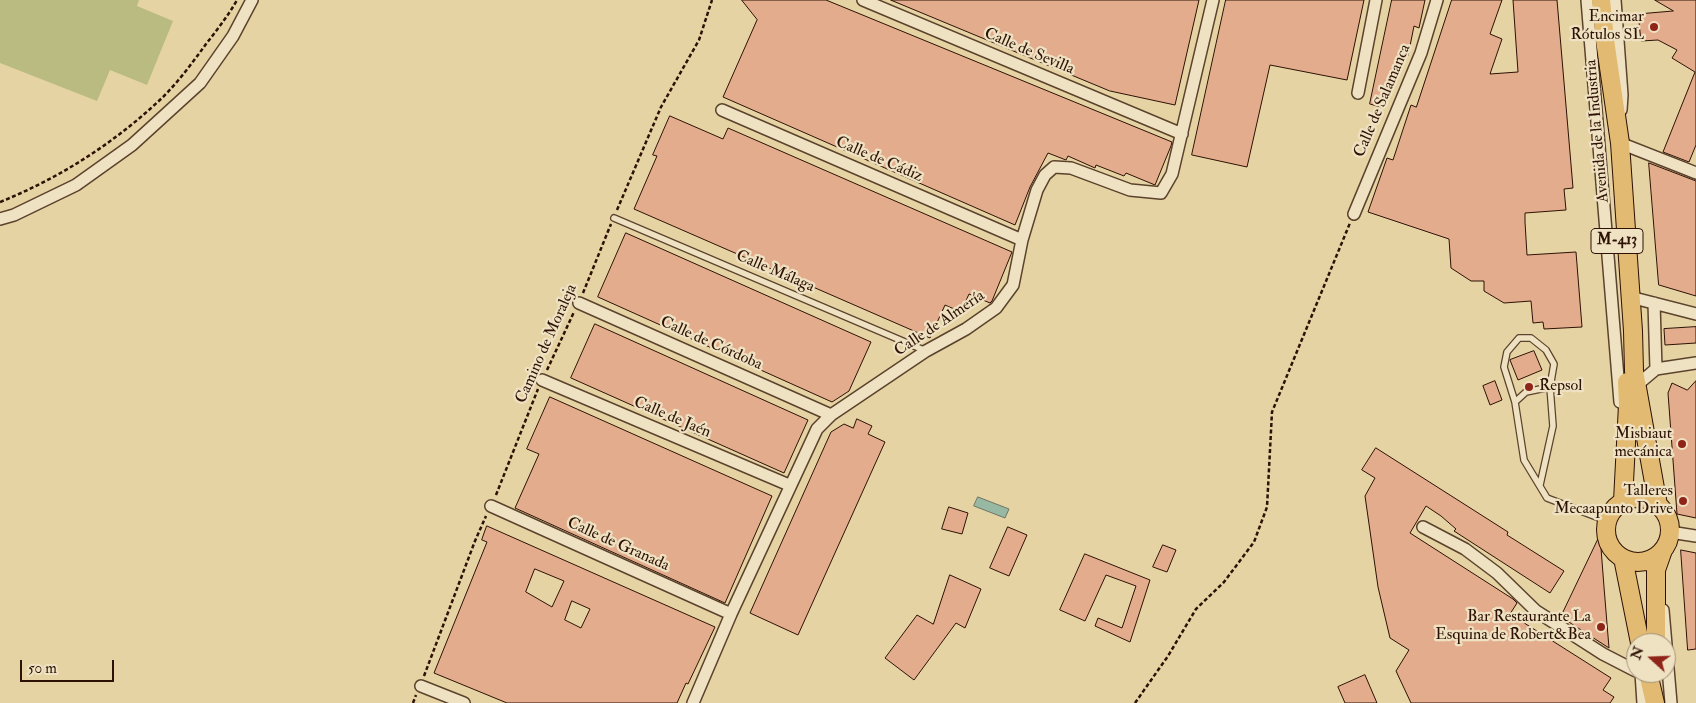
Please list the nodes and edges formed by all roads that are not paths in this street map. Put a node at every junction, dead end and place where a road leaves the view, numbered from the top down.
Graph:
1 (252, 0) edge
2 (863, 0) edge
3 (1213, 0) edge
4 (1376, 0) edge
5 (1437, 0) edge
6 (1587, 0) edge
7 (1602, 0) edge
8 (1615, 0) edge
9 (1605, 40) junction
10 (1358, 92) dead end
11 (722, 110) dead end
12 (1182, 134) junction
13 (1620, 144) junction
14 (1696, 173) edge
15 (1354, 214) road end
16 (614, 218) road end
17 (0, 219) edge
18 (1022, 240) junction
19 (1630, 297) junction
20 (579, 303) road end
21 (1654, 303) junction
22 (1696, 314) edge
23 (926, 351) junction
24 (1696, 363) edge
25 (1656, 369) junction
26 (542, 380) road end
27 (1637, 385) junction
28 (1550, 387) junction
29 (1515, 402) junction
30 (831, 415) junction
31 (1626, 442) junction
32 (790, 485) junction
33 (1540, 485) junction
34 (1623, 501) junction
35 (1658, 505) junction
36 (491, 506) road end
37 (1607, 521) junction
38 (1424, 527) dead end
39 (1670, 532) junction
40 (1696, 536) edge
41 (1662, 555) junction
42 (1623, 558) junction
43 (731, 614) junction
44 (1638, 633) edge
45 (1656, 633) edge
46 (1626, 666) edge
47 (1642, 683) edge
48 (1651, 683) edge
49 (1657, 683) edge
50 (421, 686) road end
51 (464, 703) edge
52 (693, 703) edge
53 (1643, 703) edge
54 (1656, 703) edge
55 (1671, 703) edge

1 - 17 street
2 - 12 street, Calle de Sevilla
3 - 12 street, Calle de Almería
4 - 10 street
5 - 15 street, Calle de Salamanca
6 - 31 street, Avenida de la Industria
7 - 9 main road, Avenida de la Industria / M-413
8 - 13 street, Avenida de la Industria
9 - 13 main road, Avenida de la Industria / M-413
9 - 31 main road, Avenida de la Industria / M-413
11 - 18 street, Calle de Cádiz
12 - 18 street, Calle de Almería
13 - 14 street
13 - 19 main road, Avenida de la Industria / M-413
16 - 23 lane, Calle Málaga
18 - 23 street, Calle de Almería
19 - 21 street
19 - 27 main road, Avenida de la Industria / M-413
20 - 30 street, Calle de Córdoba
21 - 22 street
21 - 25 street
23 - 30 street, Calle de Almería
24 - 25 street
25 - 27 street
26 - 32 street, Calle de Jaén
27 - 35 main road, Avenida de la Industria / M-413
28 - 29 lane
28 - 29 lane
28 - 33 lane
29 - 33 lane
30 - 32 street, Calle de Almería
31 - 34 main road, Avenida de la Industria / M-413
32 - 43 street, Calle de Almería
33 - 37 lane
34 - 35 main road
34 - 37 main road
35 - 39 main road, M-413
36 - 43 street, Calle de Granada
37 - 42 main road
38 - 46 street
39 - 40 street
39 - 41 main road
41 - 42 main road
41 - 45 main road
41 - 55 street
42 - 44 main road
43 - 52 street, Calle de Almería
47 - 53 street
48 - 54 main road
49 - 54 main road
50 - 51 street

